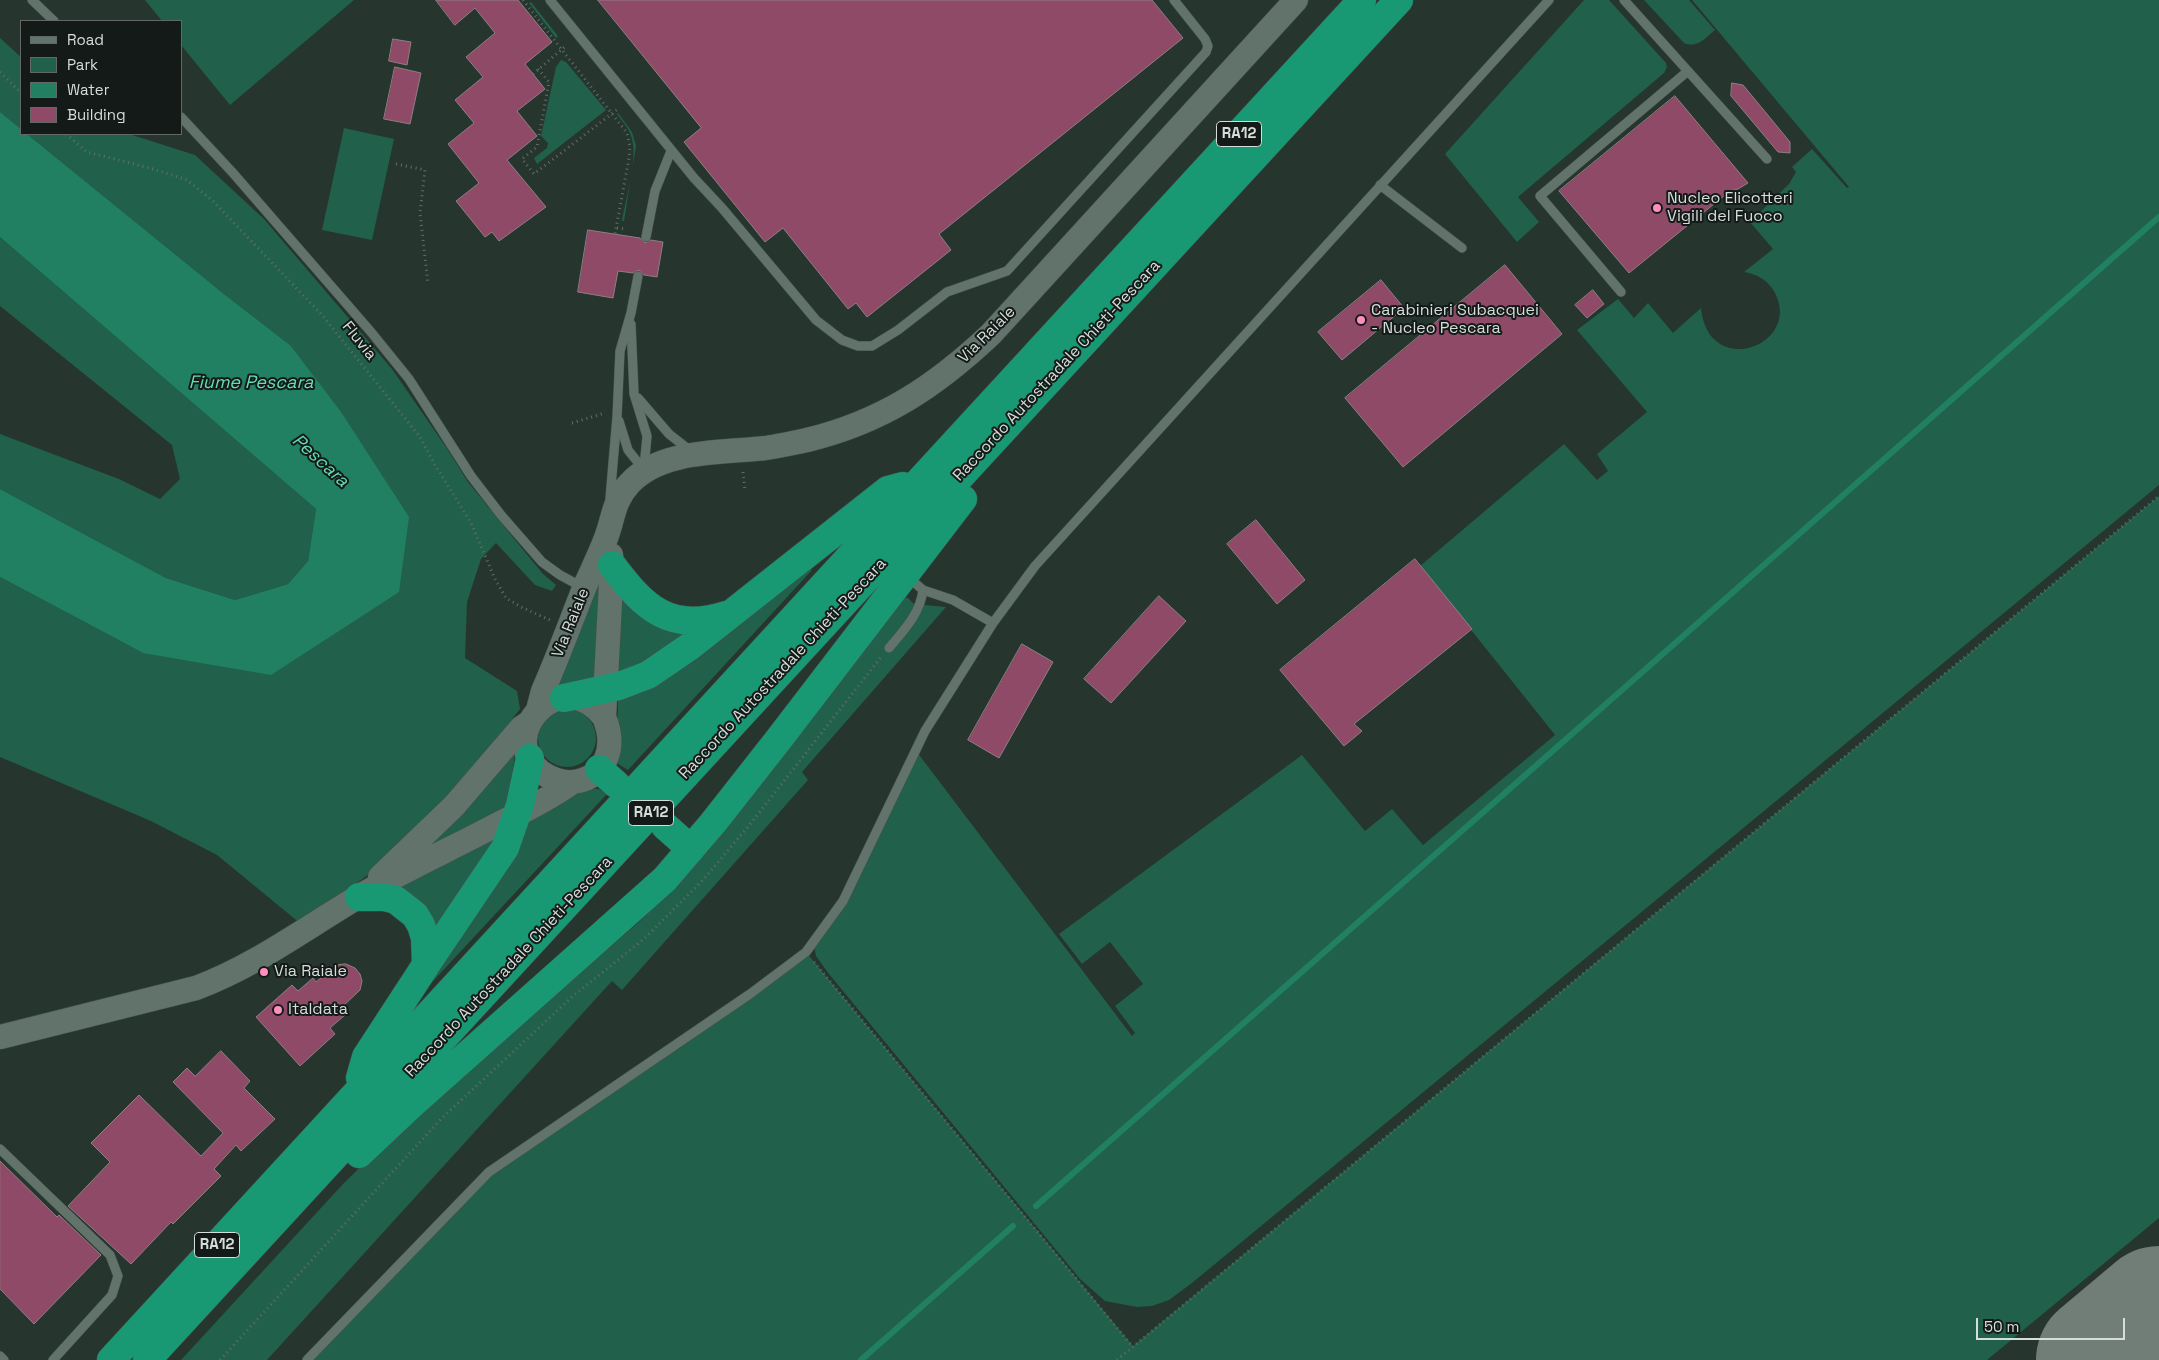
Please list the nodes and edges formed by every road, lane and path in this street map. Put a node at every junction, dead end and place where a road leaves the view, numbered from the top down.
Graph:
1 (32, 0) edge
2 (523, 0) edge
3 (550, 0) edge
4 (1174, 0) edge
5 (1296, 0) edge
6 (1362, 0) edge
7 (1399, 0) edge
8 (1549, 0) edge
9 (1624, 0) edge
10 (53, 20) edge
11 (567, 44) dead end
12 (562, 48) junction
13 (538, 69) junction
14 (1688, 70) junction
15 (0, 72) edge
16 (532, 74) dead end
17 (20, 91) edge
18 (618, 108) dead end
19 (612, 113) junction
20 (182, 118) edge
21 (67, 135) edge
22 (671, 151) junction
23 (1767, 160) dead end
24 (396, 164) dead end
25 (1380, 185) junction
26 (617, 228) junction
27 (626, 230) dead end
28 (615, 234) dead end
29 (646, 237) dead end
30 (1462, 248) dead end
31 (638, 276) dead end
32 (428, 284) dead end
33 (1621, 292) dead end
34 (631, 314) junction
35 (1068, 358) junction
36 (634, 394) junction
37 (617, 414) junction
38 (572, 423) dead end
39 (694, 454) junction
40 (644, 470) junction
41 (743, 472) dead end
42 (919, 481) junction
43 (745, 491) dead end
44 (2159, 496) edge
45 (607, 536) junction
46 (612, 565) junction
47 (914, 581) junction
48 (585, 588) junction
49 (730, 614) junction
50 (993, 623) junction
51 (569, 628) junction
52 (889, 648) joint
53 (606, 689) junction
54 (564, 698) junction
55 (534, 716) junction
56 (604, 717) junction
57 (530, 758) junction
58 (573, 782) junction
59 (517, 814) junction
60 (665, 826) dead end
61 (691, 849) junction
62 (359, 897) junction
63 (806, 952) junction
64 (426, 965) junction
65 (0, 1037) edge
66 (356, 1092) junction
67 (0, 1148) edge
68 (233, 1267) junction
69 (1132, 1346) junction
70 (0, 1356) edge
71 (4, 1360) edge
72 (53, 1360) edge
73 (111, 1360) edge
74 (147, 1360) edge
75 (220, 1360) edge
76 (307, 1360) edge
77 (1116, 1360) edge

1 - 10 lane
2 - 12 path
3 - 22 lane
4 - 22 lane
5 - 39 street, Via Raiale
6 - 42 highway, Raccordo Autostradale Chieti-Pescara / RA12
7 - 35 highway, Raccordo Autostradale Chieti-Pescara / RA12
8 - 25 lane
9 - 14 lane
11 - 12 path
12 - 13 path
12 - 19 path
13 - 16 path
13 - 19 path
14 - 23 lane
14 - 33 lane
15 - 17 path
18 - 19 path
19 - 26 path
20 - 48 lane
21 - 51 path, Fluvia
22 - 29 lane
24 - 32 path
25 - 30 lane
25 - 50 lane
26 - 27 path
26 - 28 path
31 - 34 lane
34 - 36 lane
34 - 37 lane
35 - 47 highway
35 - 68 highway, Raccordo Autostradale Chieti-Pescara / RA12
36 - 39 lane
36 - 40 lane
37 - 38 path
37 - 40 lane
37 - 45 lane
39 - 40 street, Via Raiale
40 - 45 street, Via Raiale
41 - 43 path
42 - 49 highway
42 - 66 highway, Raccordo Autostradale Chieti-Pescara / RA12
44 - 69 path
45 - 46 street, Via Raiale
45 - 48 street, Via Raiale
46 - 49 highway
46 - 53 street, Via Raiale
47 - 50 lane
47 - 52 lane
47 - 61 highway
48 - 51 street, Via Raiale
49 - 53 highway
50 - 63 lane
51 - 55 street, Via Raiale
52 - 75 path
53 - 54 highway
53 - 56 street, Via Raiale
54 - 55 street
54 - 56 street
55 - 57 street
55 - 62 street
56 - 58 street
57 - 58 street
57 - 59 highway
58 - 59 street
59 - 62 street
59 - 64 highway
60 - 61 highway
61 - 68 highway
62 - 64 highway
62 - 65 street
63 - 69 path
63 - 76 lane
64 - 66 highway
66 - 73 highway, Raccordo Autostradale Chieti-Pescara / RA12
67 - 72 lane
68 - 74 highway, Raccordo Autostradale Chieti-Pescara / RA12
69 - 77 path
70 - 71 lane

